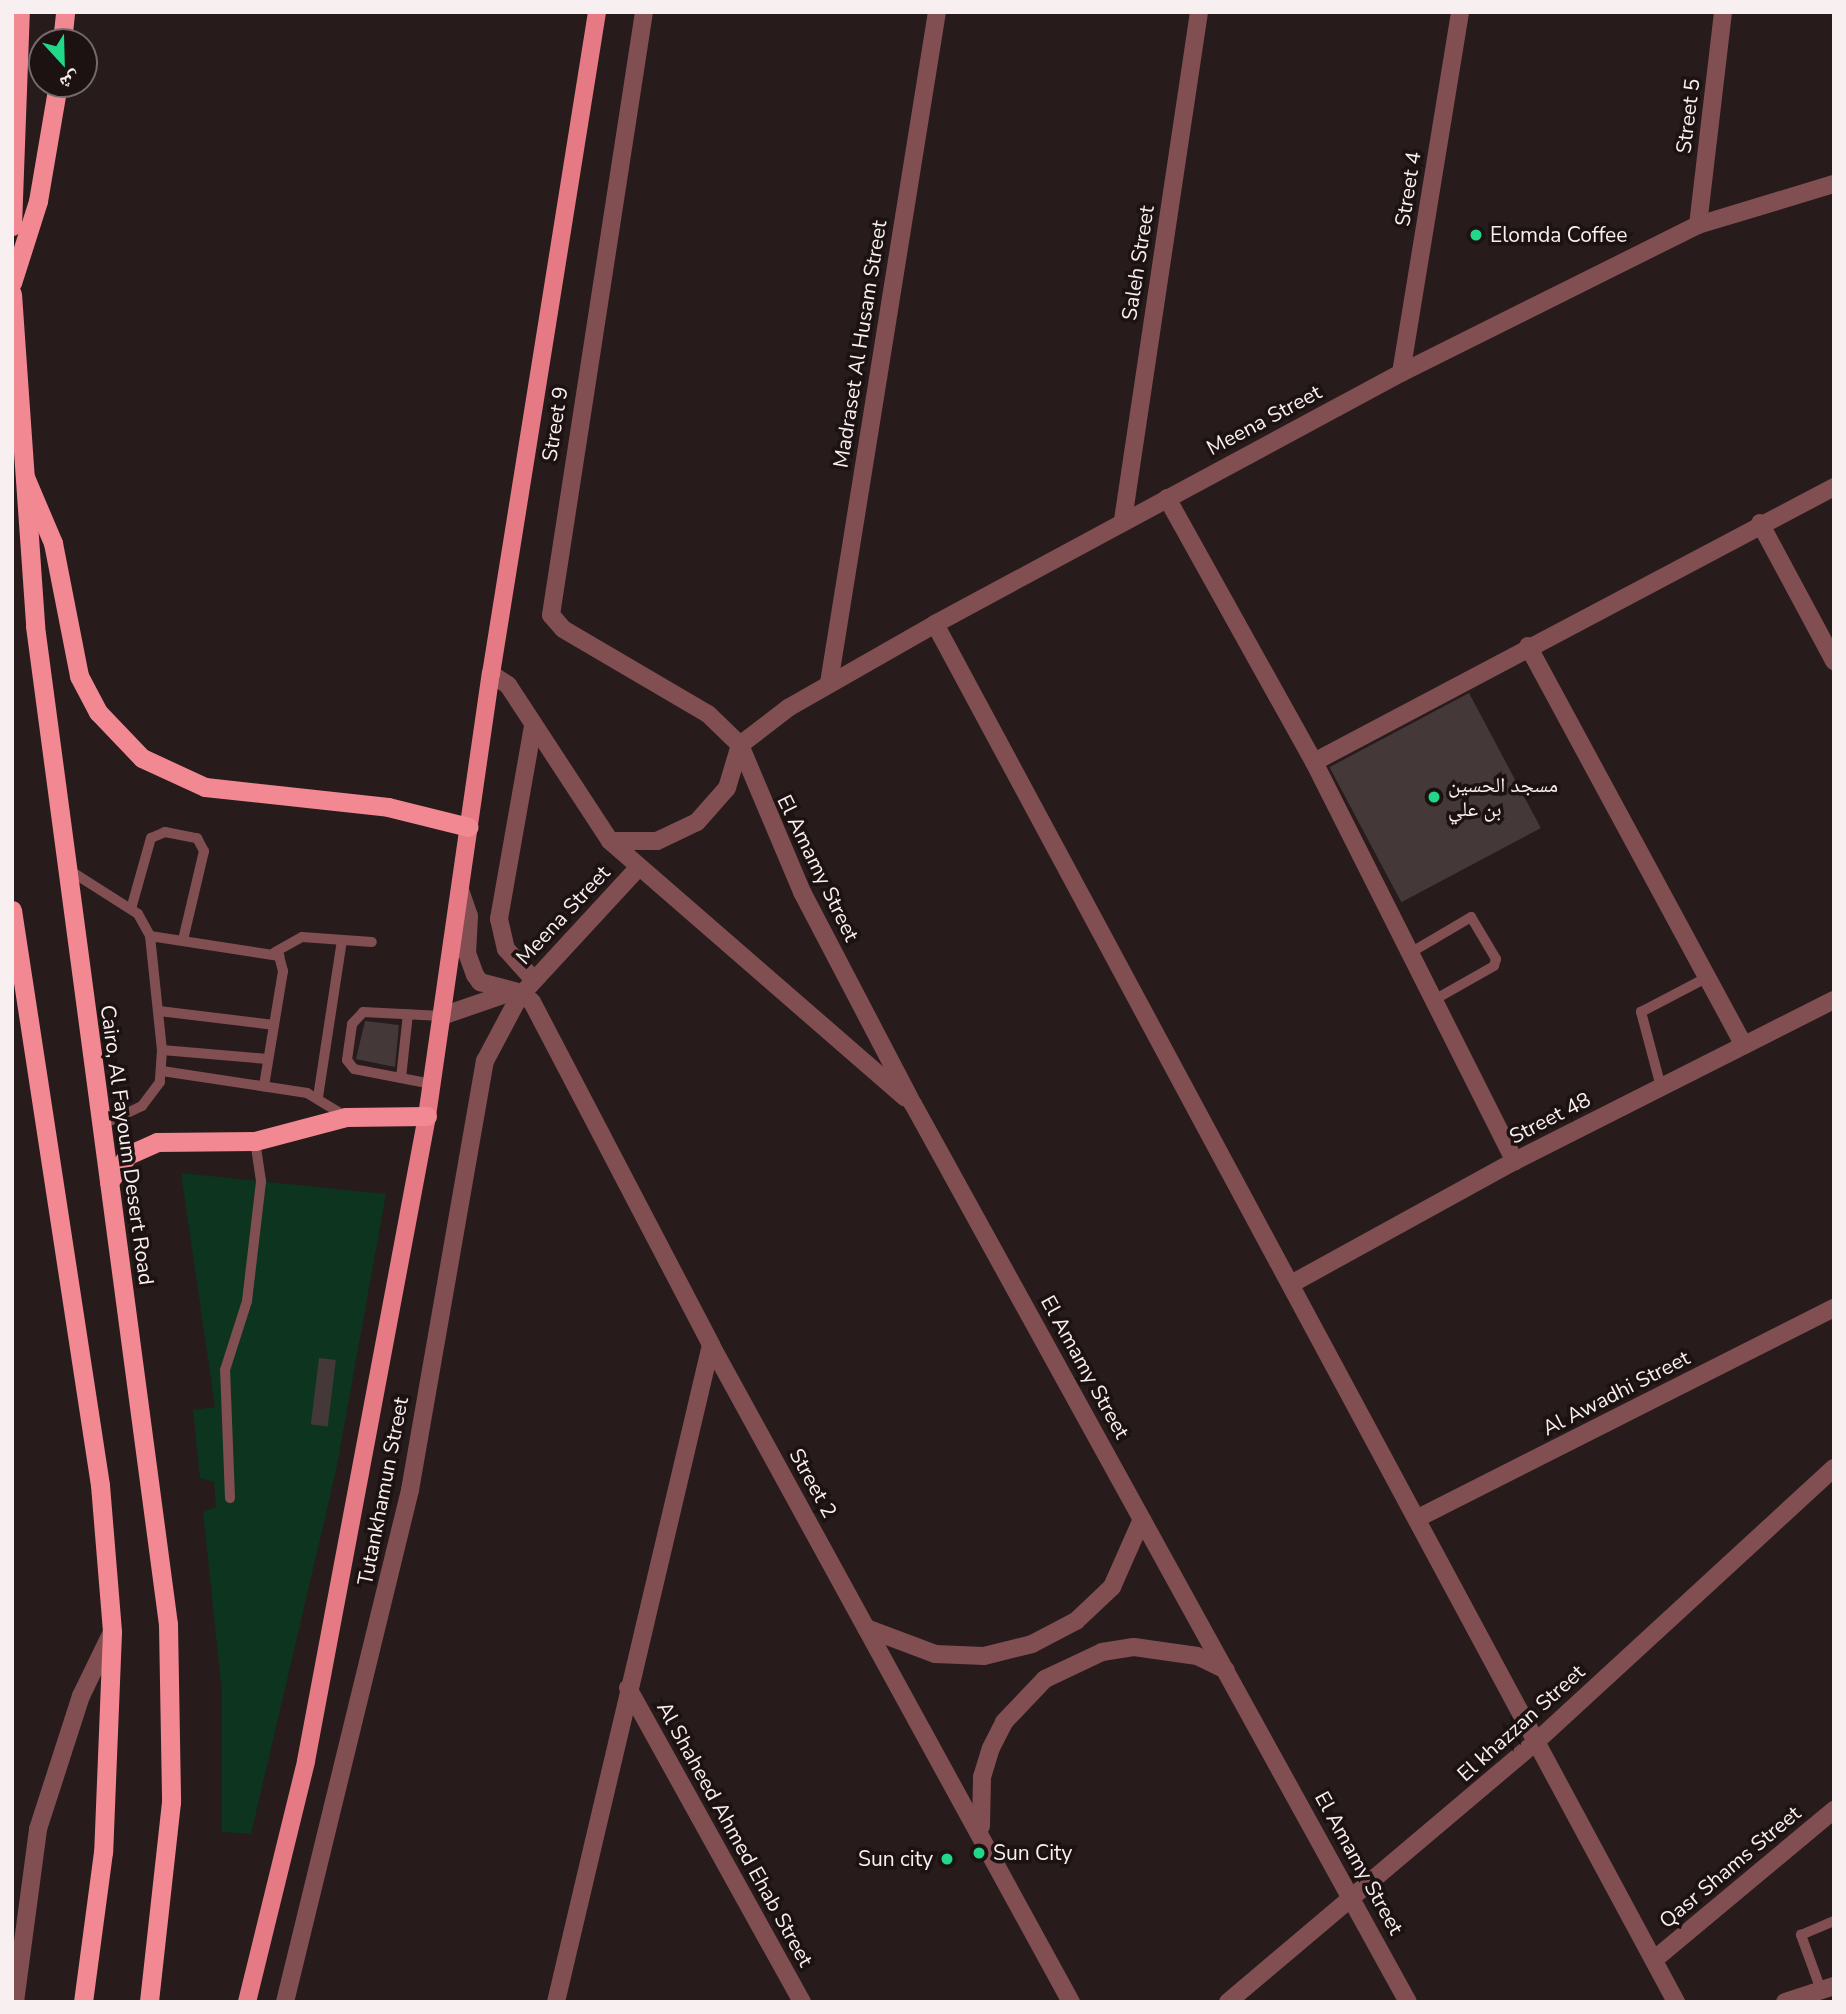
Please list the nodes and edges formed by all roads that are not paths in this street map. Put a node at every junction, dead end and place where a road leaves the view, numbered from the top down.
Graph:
1 (20, 12) edge
2 (597, 12) edge
3 (644, 12) edge
4 (936, 12) edge
5 (1199, 12) edge
6 (1460, 12) edge
7 (1723, 12) edge
8 (56, 98) edge
9 (1834, 184) edge
10 (1698, 225) junction
11 (12, 226) edge
12 (12, 283) edge
13 (12, 295) edge
14 (1401, 373) junction
15 (21, 471) junction
16 (1834, 487) edge
17 (1167, 498) junction
18 (1123, 520) junction
19 (1760, 523) junction
20 (935, 624) junction
21 (1528, 646) junction
22 (1834, 661) edge
23 (491, 674) junction
24 (829, 683) junction
25 (533, 726) junction
26 (740, 745) junction
27 (1314, 762) junction
28 (469, 827) junction
29 (610, 841) junction
30 (67, 869) junction
31 (638, 869) junction
32 (461, 893) junction
33 (131, 909) junction
34 (12, 910) edge
35 (150, 936) junction
36 (184, 940) junction
37 (342, 940) junction
38 (372, 942) dead end
39 (275, 952) junction
40 (1410, 953) junction
41 (1708, 977) junction
42 (523, 988) junction
43 (1434, 1000) junction
44 (1834, 1000) edge
45 (159, 1012) junction
46 (408, 1014) junction
47 (442, 1016) junction
48 (274, 1025) junction
49 (1744, 1045) junction
50 (162, 1050) junction
51 (268, 1059) junction
52 (162, 1071) junction
53 (401, 1078) junction
54 (432, 1084) junction
55 (264, 1086) junction
56 (1661, 1087) junction
57 (318, 1097) junction
58 (914, 1104) junction
59 (427, 1116) junction
60 (346, 1117) junction
61 (101, 1125) junction
62 (255, 1141) junction
63 (1515, 1161) junction
64 (109, 1182) junction
65 (1291, 1284) junction
66 (1834, 1308) edge
67 (711, 1345) junction
68 (1834, 1468) edge
69 (230, 1498) dead end
70 (1418, 1518) junction
71 (1142, 1519) junction
72 (866, 1628) junction
73 (112, 1632) junction
74 (1226, 1670) junction
75 (628, 1689) junction
76 (1538, 1740) junction
77 (1834, 1810) edge
78 (982, 1835) junction
79 (1352, 1899) junction
80 (1834, 1921) edge
81 (1655, 1959) junction
82 (1827, 1988) edge
83 (15, 2002) edge
84 (83, 2002) edge
85 (149, 2002) edge
86 (247, 2002) edge
87 (285, 2002) edge
88 (556, 2002) edge
89 (802, 2002) edge
90 (1071, 2002) edge
91 (1228, 2002) edge
92 (1408, 2002) edge
93 (1676, 2002) edge
94 (1785, 2002) edge

1 - 11 highway
2 - 23 main road
3 - 26 street, Street 9
4 - 24 street, Madraset Al Husam Street
5 - 18 street, Saleh Street
6 - 14 street, Street 4
7 - 10 street, Street 5
8 - 12 highway
9 - 10 street, Meena Street
10 - 14 street, Meena Street
13 - 15 highway, Cairo, Al Fayoum Desert Road
14 - 17 street, Meena Street
15 - 28 highway
15 - 30 highway, Cairo, Al Fayoum Desert Road
16 - 19 street
17 - 18 street, Meena Street
17 - 27 street
18 - 20 street, Meena Street
19 - 21 street
19 - 22 street
20 - 24 street, Meena Street
20 - 65 street
21 - 27 street
21 - 41 street
23 - 25 street
23 - 28 main road
24 - 26 street, Meena Street
25 - 29 street
25 - 42 street
26 - 29 street
26 - 58 street, El Amamy Street
27 - 40 street
28 - 32 main road
29 - 31 street
30 - 33 lane
30 - 61 highway, Cairo, Al Fayoum Desert Road
31 - 42 street, Meena Street
31 - 58 street
32 - 42 street
32 - 47 main road
33 - 35 lane
33 - 36 lane
34 - 73 highway
35 - 36 lane
35 - 45 lane
36 - 39 lane
37 - 38 lane
37 - 39 lane
37 - 57 lane
39 - 48 lane
40 - 43 street
40 - 43 lane
41 - 49 street
41 - 56 lane
42 - 47 street
42 - 67 street, Street 2
42 - 87 street, Tutankhamun Street
43 - 63 street
44 - 49 street, Street 48
45 - 48 lane
45 - 50 lane
46 - 47 lane
46 - 53 lane
46 - 53 lane
47 - 54 main road
48 - 51 lane
49 - 56 street, Street 48
50 - 51 lane
50 - 52 lane
51 - 55 lane
52 - 55 lane
52 - 61 lane
53 - 54 lane
54 - 59 main road
55 - 57 lane
56 - 63 street, Street 48
57 - 60 lane
58 - 71 street, El Amamy Street
59 - 60 highway
59 - 86 main road
60 - 62 highway
61 - 64 highway, Cairo, Al Fayoum Desert Road
62 - 64 highway
62 - 69 lane
63 - 65 street, Street 48
64 - 85 highway, Cairo, Al Fayoum Desert Road
65 - 70 street
66 - 70 street, Al Awadhi Street
67 - 72 street, Street 2
67 - 75 street
68 - 76 street, El khazzan Street
70 - 76 street
71 - 72 street
71 - 74 street, El Amamy Street
72 - 78 street, Street 2
73 - 83 street
73 - 84 highway
74 - 78 street
74 - 79 street, El Amamy Street
75 - 88 street
75 - 89 street, Al Shaheed Ahmed Ehab Street
76 - 79 street, El khazzan Street
76 - 81 street
77 - 81 street, Qasr Shams Street
78 - 90 street, Street 2
79 - 91 street, El khazzan Street
79 - 92 street, El Amamy Street
80 - 82 lane
81 - 93 street
82 - 94 street

